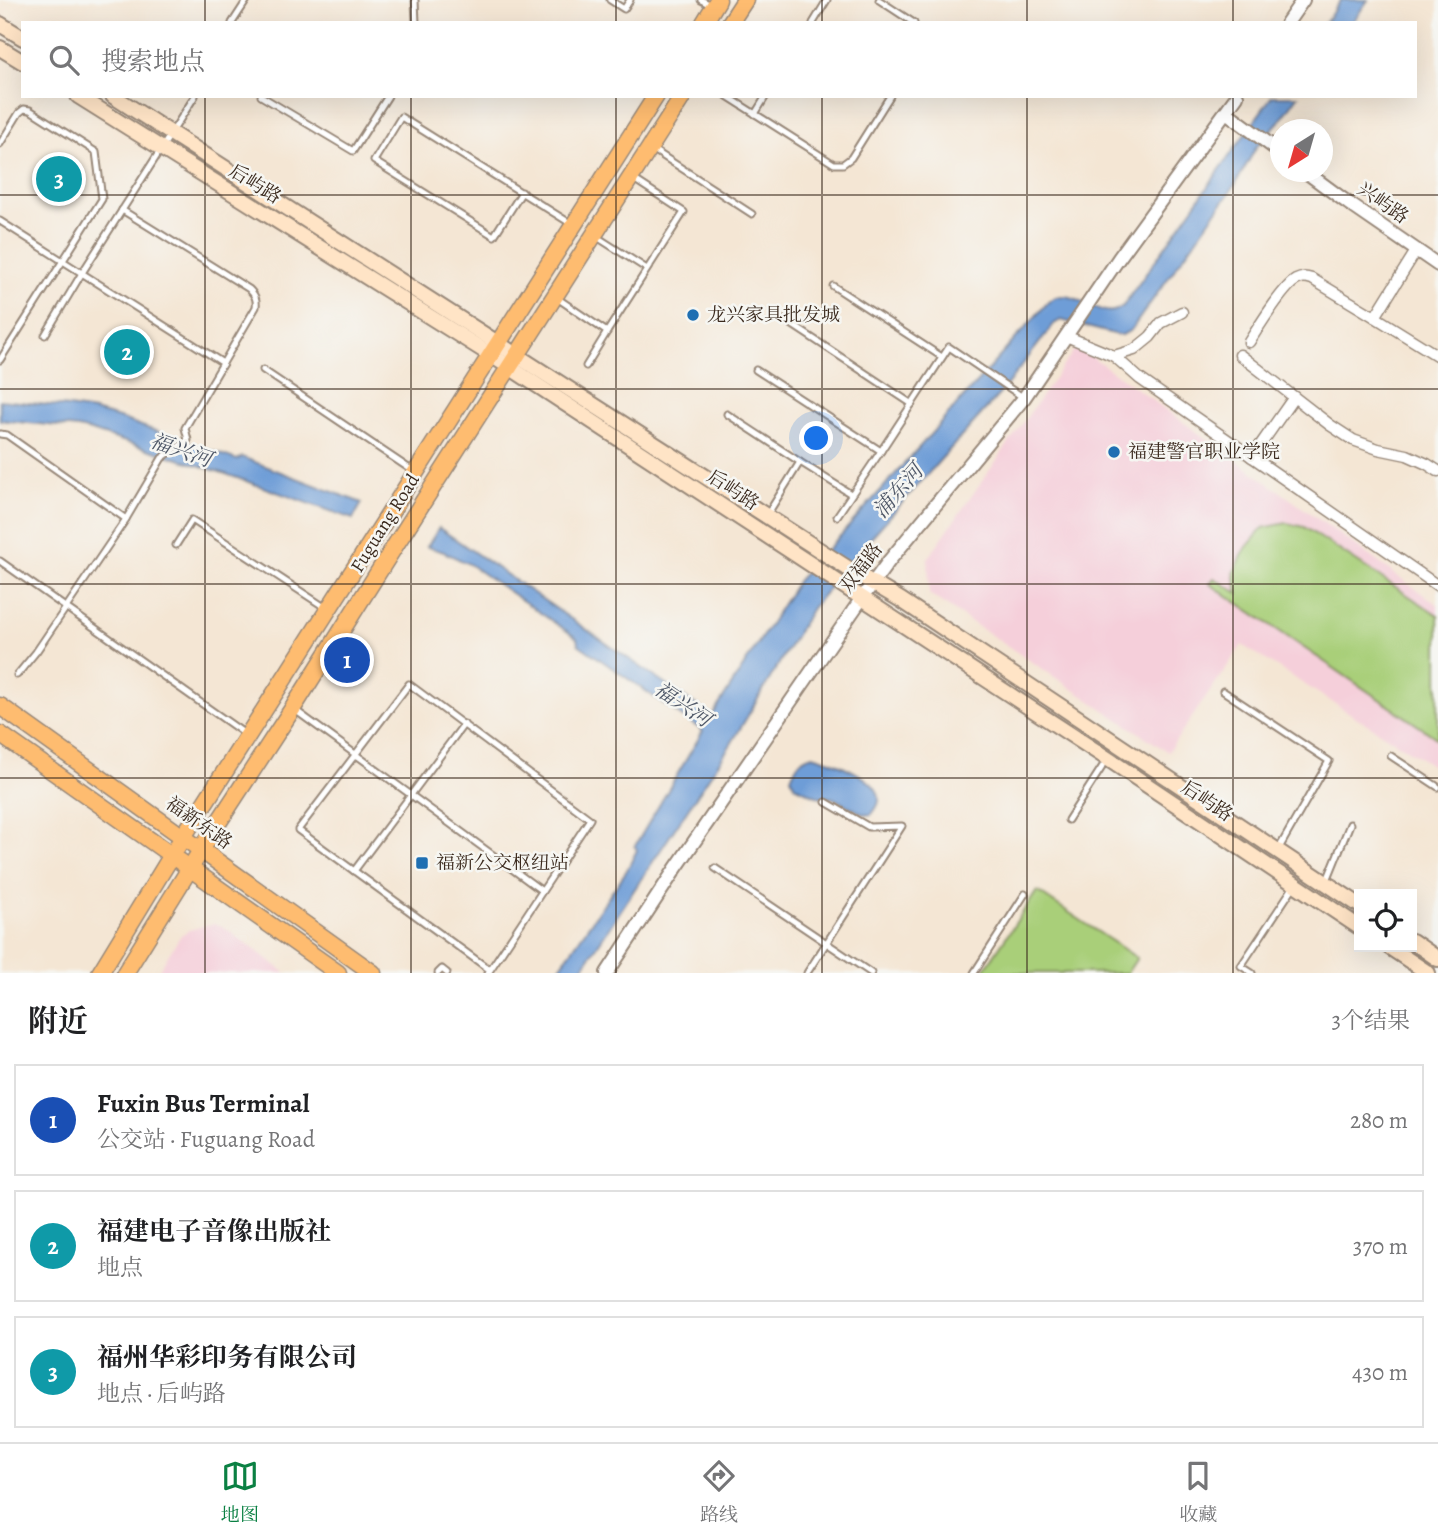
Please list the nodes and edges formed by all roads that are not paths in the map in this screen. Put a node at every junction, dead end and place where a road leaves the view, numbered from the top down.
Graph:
1 (247, 0) edge
2 (415, 0) edge
3 (610, 0) edge
4 (630, 0) edge
5 (745, 0) edge
6 (828, 0) edge
7 (879, 0) edge
8 (1303, 0) edge
9 (711, 2) edge
10 (233, 21) edge
11 (416, 21) edge
12 (705, 21) edge
13 (731, 21) edge
14 (814, 21) edge
15 (911, 21) edge
16 (1288, 21) edge
17 (0, 24) edge
18 (21, 37) edge
19 (0, 48) edge
20 (21, 61) edge
21 (81, 98) edge
22 (116, 98) edge
23 (194, 98) edge
24 (264, 98) edge
25 (387, 98) edge
26 (655, 98) edge
27 (682, 98) edge
28 (730, 98) edge
29 (765, 98) edge
30 (889, 98) edge
31 (1236, 98) edge
32 (1226, 112) junction
33 (755, 114) junction
34 (171, 133) junction
35 (0, 144) edge
36 (1270, 144) edge
37 (650, 147) junction
38 (161, 148) junction
39 (631, 177) junction
40 (1320, 182) edge
41 (522, 192) junction
42 (122, 210) junction
43 (752, 214) dead end
44 (0, 221) edge
45 (573, 225) junction
46 (594, 235) junction
47 (1416, 251) junction
48 (63, 261) junction
49 (1438, 265) edge
50 (647, 269) junction
51 (82, 273) junction
52 (833, 286) dead end
53 (555, 297) junction
54 (1182, 312) dead end
55 (1375, 317) junction
56 (785, 320) dead end
57 (607, 332) junction
58 (1069, 332) junction
59 (45, 335) dead end
60 (1249, 342) dead end
61 (494, 349) junction
62 (1240, 355) dead end
63 (942, 356) junction
64 (1114, 356) junction
65 (1438, 356) edge
66 (0, 360) edge
67 (513, 361) junction
68 (223, 363) junction
69 (586, 366) dead end
70 (263, 370) dead end
71 (756, 370) dead end
72 (1294, 397) junction
73 (1024, 398) junction
74 (912, 404) junction
75 (727, 414) dead end
76 (0, 434) edge
77 (881, 451) junction
78 (1252, 457) junction
79 (800, 462) junction
80 (1438, 471) edge
81 (415, 472) junction
82 (851, 494) junction
83 (766, 515) junction
84 (837, 516) dead end
85 (126, 519) junction
86 (176, 545) dead end
87 (0, 561) edge
88 (873, 583) junction
89 (1438, 586) edge
90 (862, 598) junction
91 (66, 608) junction
92 (328, 610) junction
93 (17, 675) dead end
94 (1223, 691) dead end
95 (0, 706) edge
96 (293, 708) junction
97 (464, 724) junction
98 (0, 734) edge
99 (247, 735) junction
100 (355, 754) junction
101 (1391, 756) dead end
102 (1108, 759) junction
103 (1438, 787) edge
104 (411, 795) junction
105 (826, 802) dead end
106 (1068, 820) dead end
107 (1350, 824) dead end
108 (183, 837) junction
109 (201, 850) junction
110 (1278, 850) junction
111 (172, 855) junction
112 (189, 868) junction
113 (715, 868) dead end
114 (354, 871) junction
115 (1326, 883) junction
116 (1295, 884) junction
117 (542, 891) junction
118 (1025, 894) dead end
119 (1354, 902) edge
120 (1354, 924) edge
121 (827, 942) junction
122 (1417, 944) edge
123 (1397, 952) edge
124 (1438, 959) edge
125 (489, 971) edge
126 (100, 973) edge
127 (125, 973) edge
128 (338, 973) edge
129 (373, 973) edge
130 (438, 973) edge
131 (447, 973) edge
132 (607, 973) edge
133 (807, 973) edge
134 (871, 973) edge
135 (974, 973) edge
136 (1252, 973) edge
137 (1429, 973) edge

1 - 10 lane
2 - 11 lane
3 - 4 lane
5 - 13 main road
6 - 14 lane
7 - 15 lane
8 - 16 street
9 - 12 main road
17 - 18 main road
19 - 20 main road
21 - 38 main road, 后屿路
22 - 34 main road, 后屿路
23 - 34 lane
24 - 25 lane
26 - 45 main road, Fuguang Road
27 - 37 main road, Fuguang Road
28 - 33 lane
29 - 33 lane
30 - 33 lane
31 - 32 street, 双福路
32 - 36 street
32 - 58 street, 双福路
34 - 38 lane
34 - 61 main road, 后屿路
35 - 48 lane
37 - 39 main road, Fuguang Road
37 - 43 lane
38 - 42 lane
38 - 61 main road, 后屿路
39 - 46 main road, Fuguang Road
39 - 50 lane
40 - 47 street, 兴屿路
41 - 41 lane
41 - 45 lane
42 - 51 lane
42 - 68 lane
44 - 48 lane
45 - 61 main road, Fuguang Road
46 - 50 lane
46 - 53 main road, Fuguang Road
47 - 49 street, 兴屿路
47 - 55 street
48 - 51 lane
48 - 66 lane
50 - 57 lane
51 - 59 lane
51 - 68 lane
52 - 63 lane
53 - 57 lane
53 - 67 main road, Fuguang Road
54 - 64 street
55 - 60 street
55 - 65 street
56 - 74 lane
57 - 69 lane
58 - 64 street
58 - 73 street, 双福路
61 - 67 main road, 后屿路
61 - 81 main road, Fuguang Road
62 - 72 street
63 - 73 lane
63 - 74 lane
64 - 78 street
67 - 83 main road, 后屿路
67 - 90 main road, 后屿路
67 - 96 main road, Fuguang Road
68 - 85 lane
70 - 81 lane
71 - 77 lane
72 - 78 street
72 - 80 street
73 - 88 street, 双福路
74 - 77 lane
75 - 79 lane
76 - 85 lane
77 - 82 lane
78 - 89 street
79 - 82 lane
79 - 83 lane
81 - 92 main road, Fuguang Road
82 - 84 lane
83 - 88 main road, 后屿路
85 - 91 lane
86 - 92 lane
87 - 91 lane
88 - 90 street, 双福路
88 - 110 main road, 后屿路
90 - 102 main road, 后屿路
90 - 132 street, 双福路
91 - 93 lane
91 - 99 lane
92 - 99 main road, Fuguang Road
94 - 110 lane
95 - 108 main road, 福新东路
96 - 100 lane
96 - 109 main road, Fuguang Road
97 - 100 lane
97 - 104 lane
97 - 117 lane
98 - 111 main road
99 - 108 main road, Fuguang Road
100 - 104 lane
100 - 114 lane
101 - 103 lane
102 - 106 lane
102 - 116 main road, 后屿路
104 - 114 lane
104 - 117 lane
105 - 121 lane
107 - 115 lane
108 - 109 main road, 福新东路
108 - 111 main road, Fuguang Road
109 - 112 main road, Fuguang Road
109 - 129 main road, 福新东路
110 - 115 main road, 后屿路
111 - 112 main road
111 - 126 main road, Fuguang Road
112 - 127 main road, Fuguang Road
112 - 128 main road
113 - 121 lane
114 - 125 lane
115 - 119 main road, 后屿路
116 - 120 main road, 后屿路
116 - 136 lane
117 - 125 lane
118 - 135 lane
121 - 133 lane
121 - 134 lane
122 - 124 main road
123 - 137 main road
130 - 131 lane

